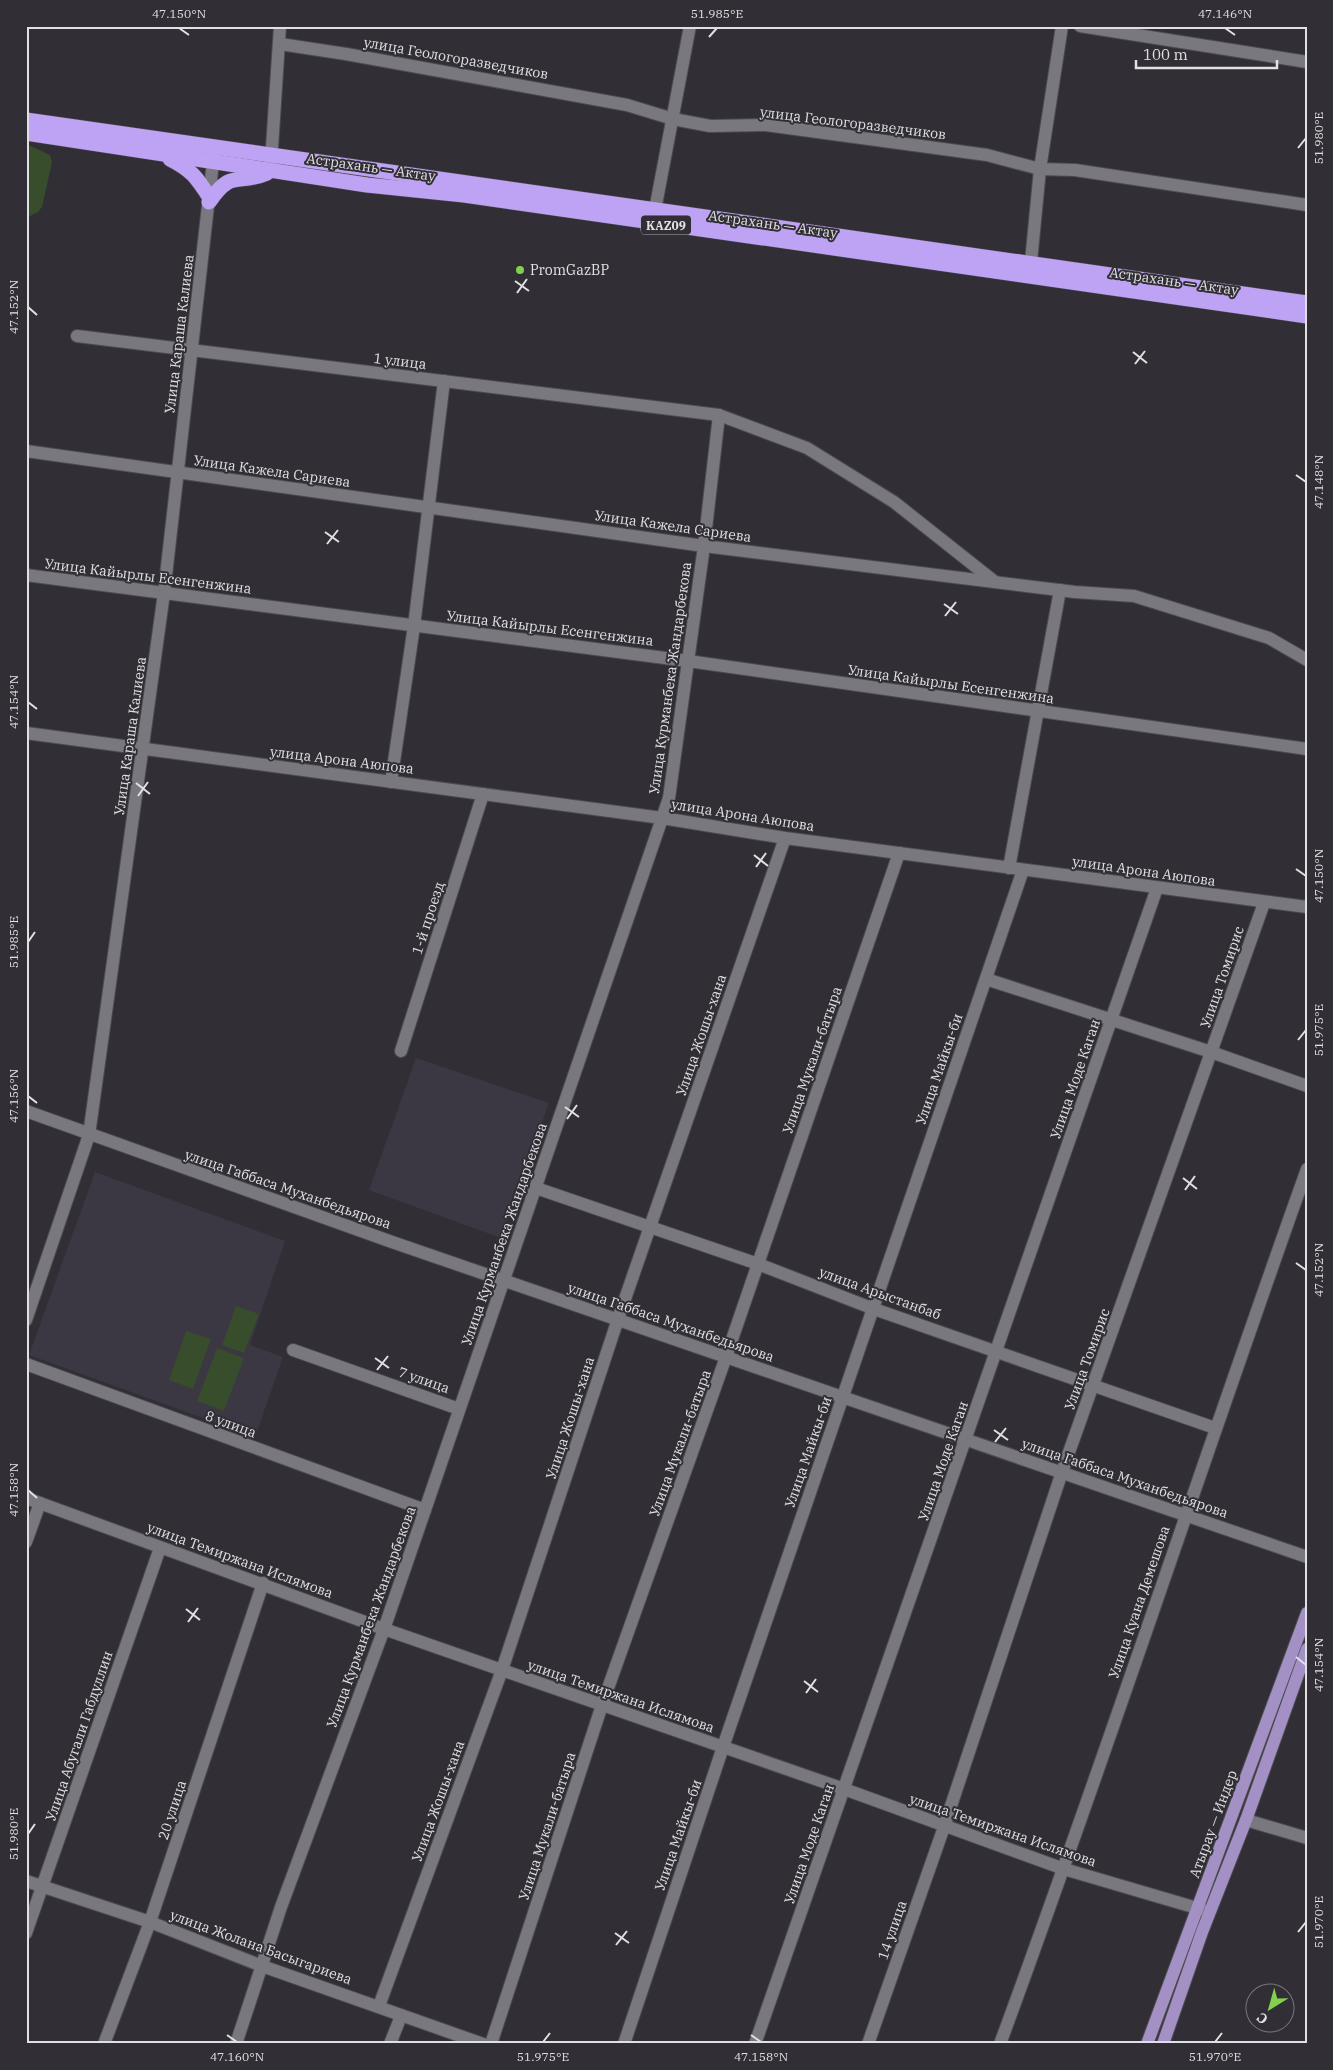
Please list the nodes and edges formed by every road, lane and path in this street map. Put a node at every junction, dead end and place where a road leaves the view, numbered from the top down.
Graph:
1 (280, 26) edge
2 (690, 26) edge
3 (1062, 26) edge
4 (1080, 26) edge
5 (280, 44) junction
6 (1307, 62) edge
7 (672, 119) junction
8 (26, 120) edge
9 (26, 133) edge
10 (215, 146) junction
11 (155, 152) junction
12 (272, 154) junction
13 (213, 162) junction
14 (1040, 169) junction
15 (271, 170) junction
16 (210, 200) junction
17 (1307, 205) edge
18 (655, 210) junction
19 (1030, 270) junction
20 (1176, 291) junction
21 (1307, 303) edge
22 (1307, 316) edge
23 (77, 336) dead end
24 (192, 350) junction
25 (444, 382) junction
26 (719, 415) junction
27 (26, 451) edge
28 (178, 472) junction
29 (428, 508) junction
30 (704, 546) junction
31 (26, 575) edge
32 (995, 582) junction
33 (1060, 590) junction
34 (164, 593) junction
35 (414, 626) junction
36 (1307, 660) edge
37 (688, 661) junction
38 (1039, 712) junction
39 (26, 733) edge
40 (1307, 749) edge
41 (144, 750) junction
42 (391, 782) junction
43 (483, 794) junction
44 (662, 818) junction
45 (785, 838) junction
46 (899, 853) junction
47 (1009, 868) junction
48 (1023, 870) junction
49 (1157, 888) junction
50 (1264, 903) junction
51 (1307, 907) edge
52 (986, 979) junction
53 (1112, 1020) junction
54 (401, 1051) dead end
55 (1211, 1052) junction
56 (1307, 1086) edge
57 (26, 1111) edge
58 (89, 1134) junction
59 (1307, 1169) edge
60 (536, 1188) junction
61 (650, 1227) junction
62 (758, 1264) junction
63 (503, 1280) junction
64 (874, 1309) junction
65 (618, 1319) junction
66 (26, 1320) edge
67 (293, 1350) dead end
68 (997, 1351) junction
69 (726, 1357) junction
70 (26, 1364) edge
71 (1093, 1386) junction
72 (843, 1396) junction
73 (459, 1409) junction
74 (1215, 1428) junction
75 (967, 1439) junction
76 (1062, 1472) junction
77 (26, 1498) edge
78 (40, 1503) junction
79 (425, 1510) junction
80 (1185, 1514) junction
81 (26, 1542) edge
82 (160, 1548) junction
83 (1307, 1556) edge
84 (263, 1583) junction
85 (1307, 1614) edge
86 (384, 1629) junction
87 (1307, 1649) edge
88 (1304, 1664) edge
89 (502, 1670) junction
90 (602, 1705) junction
91 (723, 1747) junction
92 (844, 1789) junction
93 (1246, 1820) junction
94 (944, 1827) junction
95 (1307, 1838) edge
96 (1064, 1870) junction
97 (26, 1881) edge
98 (43, 1887) junction
99 (1204, 1910) junction
100 (150, 1922) junction
101 (26, 1933) edge
102 (262, 1966) junction
103 (379, 2006) junction
104 (401, 2016) junction
105 (104, 2044) edge
106 (236, 2044) edge
107 (390, 2044) edge
108 (483, 2044) edge
109 (491, 2044) edge
110 (624, 2044) edge
111 (755, 2044) edge
112 (868, 2044) edge
113 (1000, 2044) edge
114 (1147, 2044) edge
115 (1163, 2044) edge

1 - 5 street
2 - 7 street
3 - 14 street
4 - 6 street
5 - 7 street, улица Геологоразведчиков
5 - 12 street
7 - 14 street, улица Геологоразведчиков
7 - 18 street
8 - 10 highway, Астрахань — Актау / KAZ09
9 - 11 highway, Астрахань — Актау / KAZ09
10 - 12 highway, Астрахань — Актау / KAZ09
10 - 13 street, Улица Караша Калиева
11 - 13 highway, Астрахань — Актау / KAZ09
11 - 16 highway
12 - 15 street
12 - 18 highway, Астрахань — Актау / KAZ09
13 - 15 highway, Астрахань — Актау / KAZ09
13 - 16 street, Улица Караша Калиева
14 - 17 street, улица Геологоразведчиков
14 - 19 street
15 - 16 highway
15 - 19 highway, Астрахань — Актау / KAZ09
16 - 24 street, Улица Караша Калиева
18 - 19 highway, Астрахань — Актау / KAZ09
19 - 20 highway, Астрахань — Актау / KAZ09
20 - 21 highway, Астрахань — Актау / KAZ09
20 - 22 highway, Астрахань — Актау / KAZ09
23 - 24 street, 1 улица
24 - 25 street, 1 улица
24 - 28 street, Улица Караша Калиева
25 - 26 street, 1 улица
25 - 29 street
26 - 30 street, Улица Курманбека Жандарбекова
26 - 32 street, 1 улица
27 - 28 street, Улица Кажела Сариева
28 - 29 street, Улица Кажела Сариева
28 - 34 street, Улица Караша Калиева
29 - 30 street, Улица Кажела Сариева
29 - 35 street
30 - 32 street, Улица Кажела Сариева
30 - 37 street, Улица Курманбека Жандарбекова
31 - 34 street, Улица Кайырлы Есенгенжина
32 - 33 street, Улица Кажела Сариева
33 - 36 street, Улица Кажела Сариева
33 - 38 street
34 - 35 street, Улица Кайырлы Есенгенжина
34 - 41 street, Улица Караша Калиева
35 - 37 street, Улица Кайырлы Есенгенжина
35 - 42 street
37 - 38 street, Улица Кайырлы Есенгенжина
37 - 44 street, Улица Курманбека Жандарбекова
38 - 40 street, Улица Кайырлы Есенгенжина
38 - 47 street
39 - 41 street, улица Арона Аюпова
41 - 42 street, улица Арона Аюпова
41 - 58 street, Улица Караша Калиева
42 - 43 street, улица Арона Аюпова
43 - 44 street, улица Арона Аюпова
43 - 54 street, 1-й проезд
44 - 45 street, улица Арона Аюпова
44 - 60 street, Улица Курманбека Жандарбекова
45 - 46 street, улица Арона Аюпова
45 - 61 street, Улица Жошы-хана
46 - 47 street, улица Арона Аюпова
46 - 62 street, Улица Мукали-батыра
47 - 48 street, улица Арона Аюпова
48 - 49 street, улица Арона Аюпова
48 - 52 street, Улица Майкы-би
49 - 50 street, улица Арона Аюпова
49 - 53 street, Улица Моде Каган
50 - 51 street, улица Арона Аюпова
50 - 55 street, Улица Томирис
52 - 53 street
52 - 64 street, Улица Майкы-би
53 - 55 street
53 - 68 street, Улица Моде Каган
55 - 56 street
55 - 71 street, Улица Томирис
57 - 58 street, улица Габбаса Муханбедьярова
58 - 63 street, улица Габбаса Муханбедьярова
58 - 66 street, Улица Караша Калиева
59 - 74 street, Улица Куана Демешова
60 - 61 street, улица Арыстанбаб
60 - 63 street, Улица Курманбека Жандарбекова
61 - 62 street, улица Арыстанбаб
61 - 65 street, Улица Жошы-хана
62 - 64 street, улица Арыстанбаб
62 - 69 street, Улица Мукали-батыра
63 - 65 street, улица Габбаса Муханбедьярова
63 - 73 street, Улица Курманбека Жандарбекова
64 - 68 street, улица Арыстанбаб
64 - 72 street, Улица Майкы-би
65 - 69 street, улица Габбаса Муханбедьярова
65 - 89 street, Улица Жошы-хана
67 - 73 street, 7 улица
68 - 71 street, улица Арыстанбаб
68 - 75 street, Улица Моде Каган
69 - 72 street, улица Габбаса Муханбедьярова
69 - 90 street, Улица Мукали-батыра
70 - 79 street, 8 улица
71 - 74 street, улица Арыстанбаб
71 - 76 street, Улица Томирис
72 - 75 street, улица Габбаса Муханбедьярова
72 - 91 street, Улица Майкы-би
73 - 79 street, Улица Курманбека Жандарбекова
74 - 80 street, Улица Куана Демешова
75 - 76 street, улица Габбаса Муханбедьярова
75 - 92 street, Улица Моде Каган
76 - 80 street, улица Габбаса Муханбедьярова
76 - 94 street, Улица Томирис
77 - 78 street, улица Темиржана Ислямова
78 - 81 street
78 - 82 street, улица Темиржана Ислямова
79 - 86 street, Улица Курманбека Жандарбекова
80 - 83 street, улица Габбаса Муханбедьярова
80 - 96 street, Улица Куана Демешова
82 - 84 street, улица Темиржана Ислямова
82 - 98 street, Улица Абугали Габдуллин
84 - 86 street, улица Темиржана Ислямова
84 - 100 street, 20 улица
85 - 99 main road, Атырау — Индер
86 - 89 street, улица Темиржана Ислямова
86 - 102 street, Улица Курманбека Жандарбекова
87 - 88 main road, Атырау — Индер
88 - 93 main road, Атырау — Индер
89 - 90 street, улица Темиржана Ислямова
89 - 103 street, Улица Жошы-хана
90 - 91 street, улица Темиржана Ислямова
90 - 109 street, Улица Мукали-батыра
91 - 92 street, улица Темиржана Ислямова
91 - 110 street, Улица Майкы-би
92 - 94 street, улица Темиржана Ислямова
92 - 111 street, Улица Моде Каган
93 - 95 street
93 - 99 main road, Атырау — Индер
94 - 96 street, улица Темиржана Ислямова
94 - 112 street, 14 улица
96 - 99 street, улица Темиржана Ислямова
96 - 113 street, Улица Куана Демешова
97 - 98 street, улица Жолана Басыгариева
98 - 100 street, улица Жолана Басыгариева
98 - 101 street, Улица Абугали Габдуллин
99 - 114 main road, Атырау — Индер
99 - 115 main road, Атырау — Индер
100 - 102 street, улица Жолана Басыгариева
100 - 105 street, 20 улица
102 - 103 street, улица Жолана Басыгариева
102 - 106 street, Улица Курманбека Жандарбекова
103 - 104 street, улица Жолана Басыгариева
104 - 107 street
104 - 108 street, улица Жолана Басыгариева

